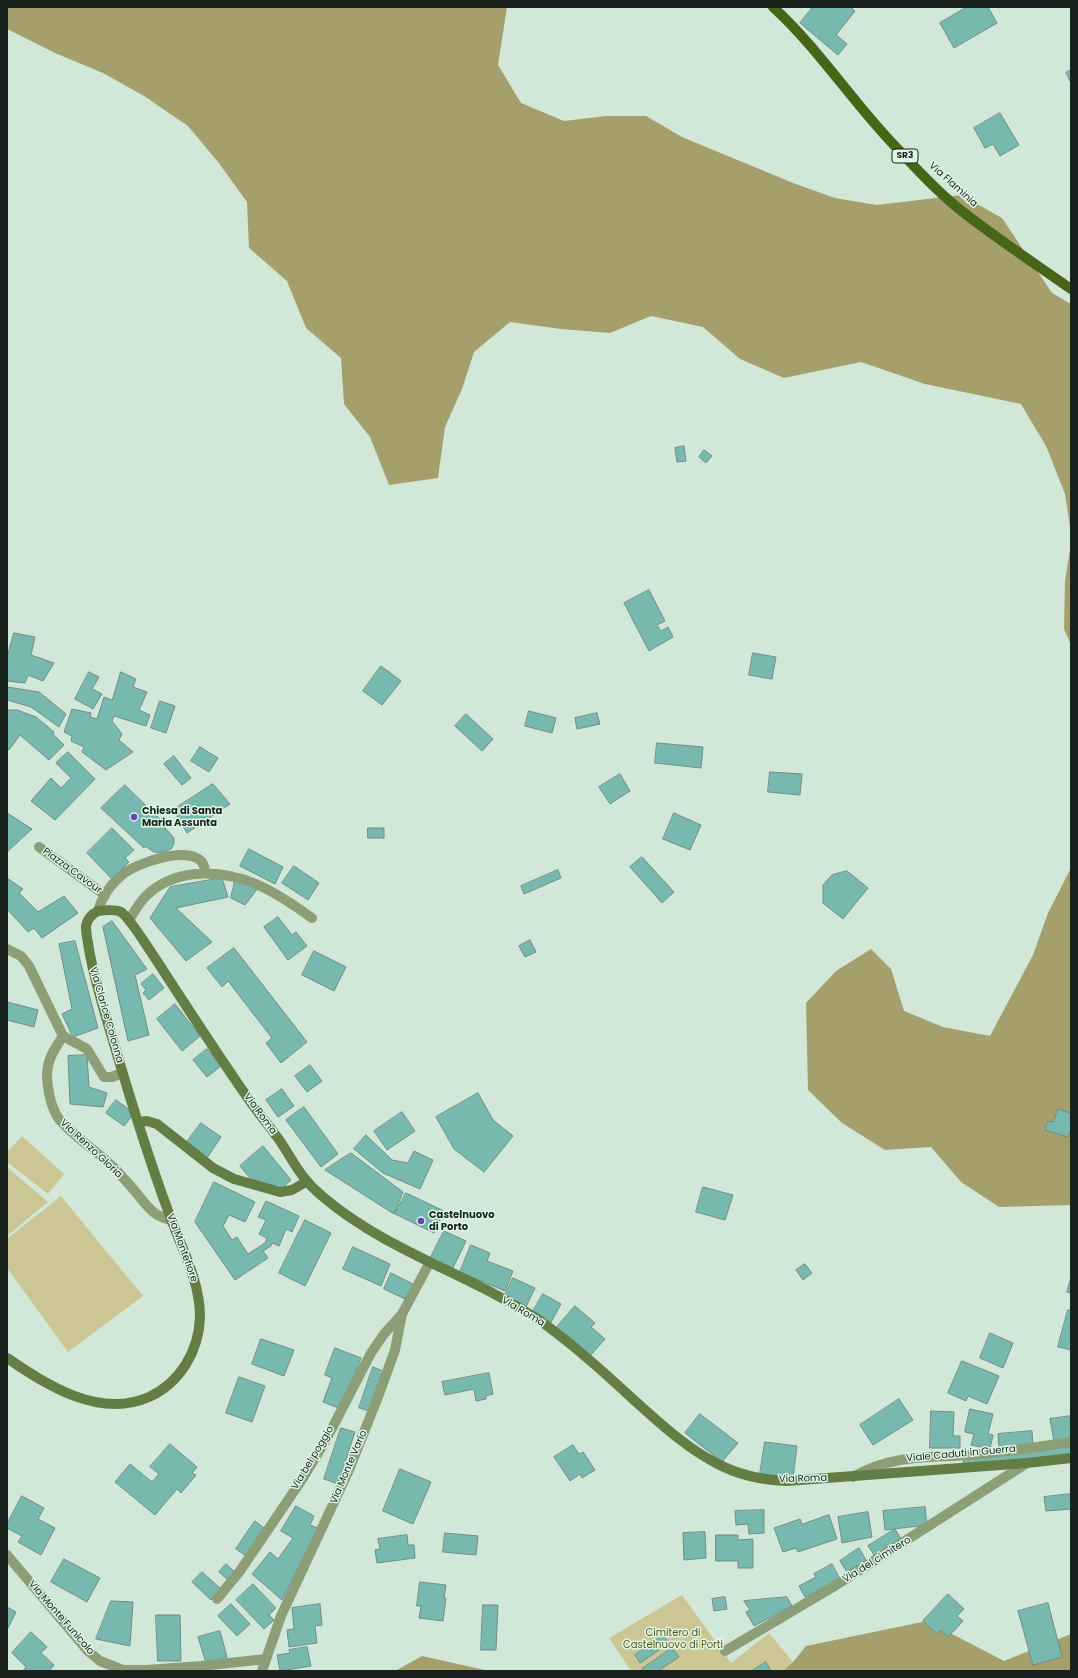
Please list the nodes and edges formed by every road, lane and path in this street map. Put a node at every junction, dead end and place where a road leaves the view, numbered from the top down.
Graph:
1 (773, 7) edge
2 (1071, 290) edge
3 (39, 847) dead end
4 (205, 873) junction
5 (105, 895) junction
6 (98, 911) junction
7 (312, 918) dead end
8 (129, 920) junction
9 (7, 949) edge
10 (63, 1036) junction
11 (122, 1073) junction
12 (138, 1122) junction
13 (306, 1182) junction
14 (171, 1220) junction
15 (430, 1262) junction
16 (402, 1314) junction
17 (7, 1358) edge
18 (1071, 1442) edge
19 (1071, 1458) edge
20 (1027, 1463) junction
21 (853, 1477) junction
22 (7, 1555) edge
23 (217, 1598) dead end
24 (725, 1651) dead end
25 (266, 1659) junction
26 (262, 1671) edge

1 - 2 main road, Via Flaminia / SR3
3 - 5 street, Piazza Cavour
4 - 5 street, Piazza Cavour
4 - 7 street
4 - 8 street
5 - 6 street, Piazza Cavour
6 - 8 main road, Via Roma
6 - 11 main road, Via Clarice Colonna
8 - 13 main road, Via Roma
9 - 10 street
10 - 11 street
10 - 14 street, Via Renzo Gloria
11 - 12 main road, Via Clarice Colonna
12 - 13 main road
12 - 14 main road, Via Montefiore
13 - 15 main road, Via Roma
14 - 17 main road, Via Montefiore
15 - 16 street, Via Monte Vario
15 - 21 main road, Via Roma
16 - 23 street, Via bel poggio
16 - 25 street, Via Monte Vario
18 - 21 street, Viale Caduti in Guerra
19 - 20 main road, Via Roma
20 - 21 main road, Via Roma
20 - 24 street, Via del cimitero
22 - 25 street, Via Monte Funicolo
25 - 26 street, Via Monte Vario

